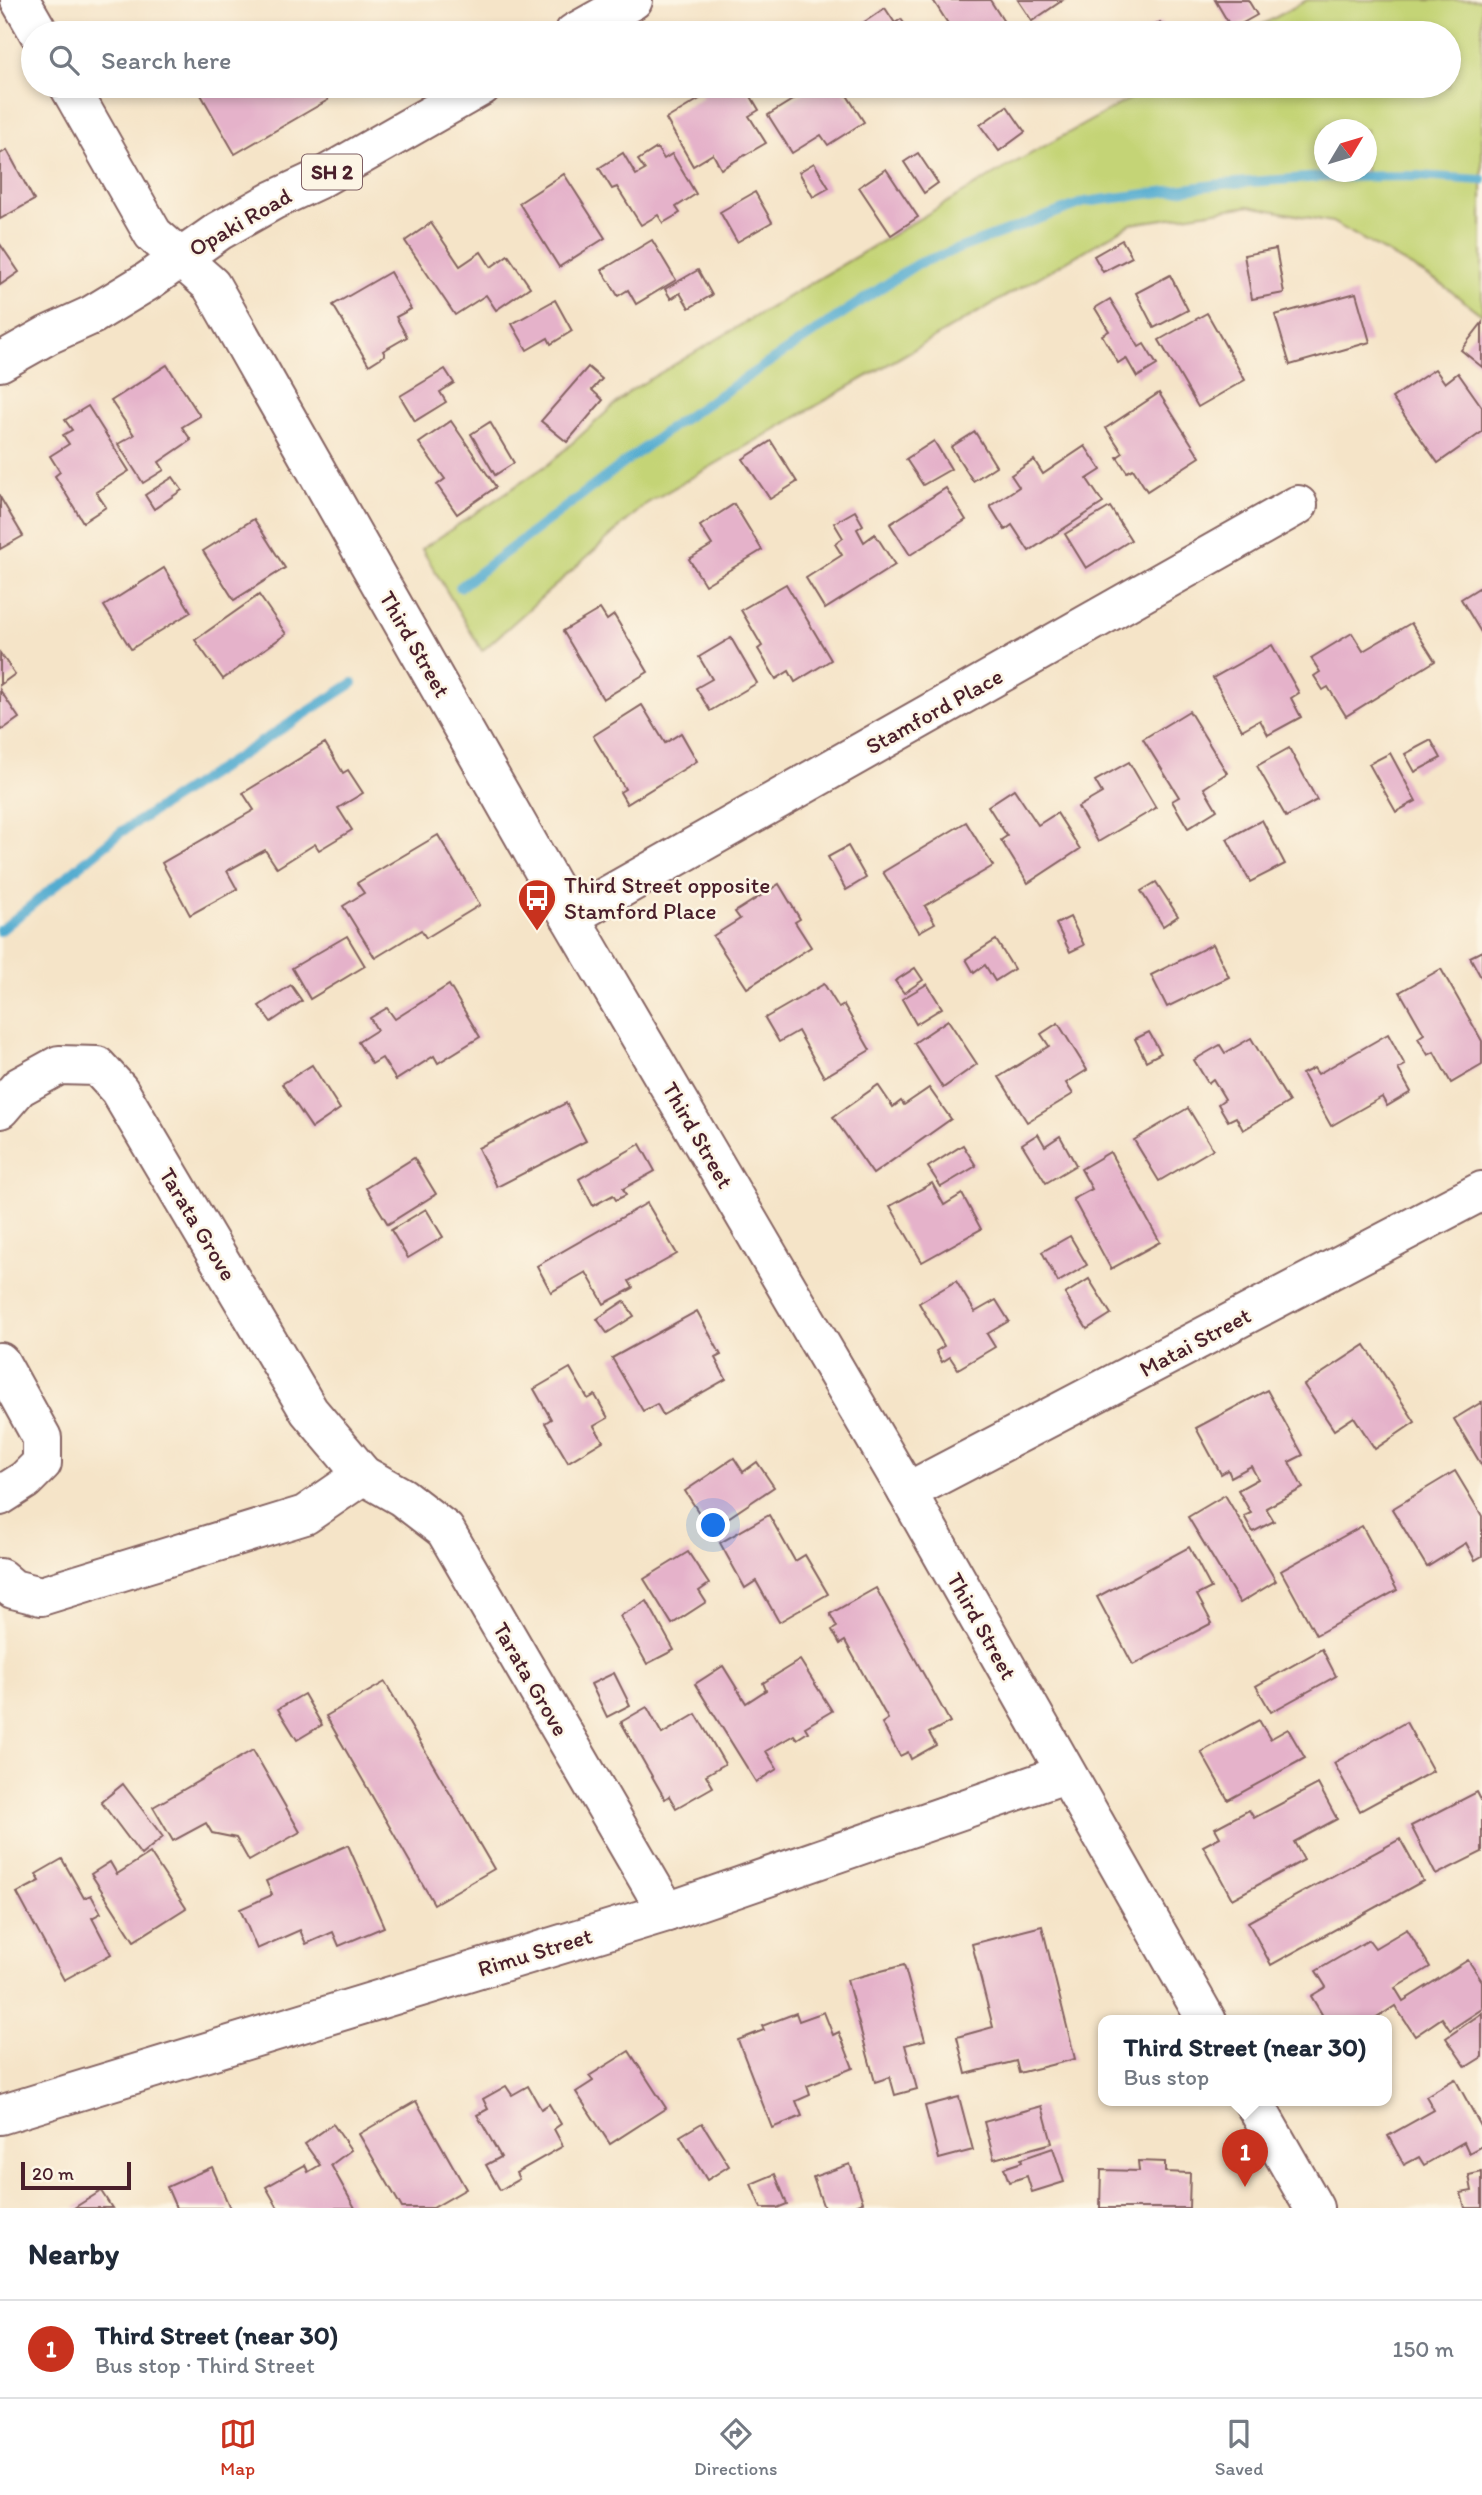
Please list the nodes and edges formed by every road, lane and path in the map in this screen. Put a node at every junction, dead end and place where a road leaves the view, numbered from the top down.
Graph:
1 (20, 0) edge
2 (633, 0) edge
3 (32, 21) edge
4 (596, 21) edge
5 (76, 98) edge
6 (461, 98) edge
7 (181, 257) junction
8 (0, 362) edge
9 (1298, 505) dead end
10 (570, 917) junction
11 (0, 1109) edge
12 (1482, 1191) edge
13 (0, 1362) edge
14 (363, 1475) junction
15 (907, 1492) junction
16 (0, 1496) edge
17 (0, 1578) edge
18 (1065, 1774) junction
19 (667, 1912) junction
20 (1204, 2015) edge
21 (1256, 2106) edge
22 (0, 2115) edge
23 (1314, 2208) edge

1 - 3 main road
2 - 4 main road
5 - 7 main road, Third Street
6 - 7 main road, Opaki Road / SH 2
7 - 8 main road, Opaki Road / SH 2
7 - 10 main road, Third Street
9 - 10 main road, Stamford Place
10 - 15 main road, Third Street
11 - 14 main road, Tarata Grove
12 - 15 main road, Matai Street
13 - 16 main road
14 - 17 main road
14 - 19 main road, Tarata Grove
15 - 18 main road, Third Street
18 - 19 main road, Rimu Street
18 - 20 main road, Third Street
19 - 22 main road, Rimu Street
21 - 23 main road

